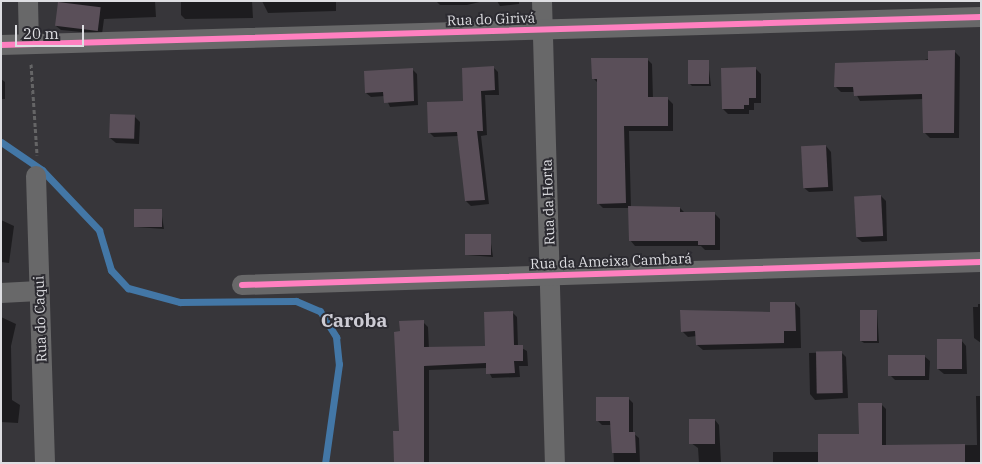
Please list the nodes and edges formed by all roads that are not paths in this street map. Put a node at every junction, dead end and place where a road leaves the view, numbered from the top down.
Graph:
1 (28, 1) edge
2 (542, 1) edge
3 (981, 18) edge
4 (543, 30) junction
5 (30, 44) junction
6 (1, 45) edge
7 (36, 176) dead end
8 (981, 262) edge
9 (550, 275) junction
10 (242, 285) dead end
11 (39, 291) junction
12 (1, 292) edge
13 (45, 463) edge
14 (555, 463) edge

1 - 5 street
2 - 4 street, Rua da Horta
3 - 4 street, Rua do Girivá
4 - 5 street, Rua do Girivá
4 - 9 street, Rua da Horta
5 - 6 street, Rua do Girivá
7 - 11 street, Rua do Caqui
8 - 9 street, Rua da Ameixa Cambará
9 - 10 street, Rua da Ameixa Cambará
9 - 14 street, Rua da Horta
11 - 12 street
11 - 13 street, Rua do Caqui

